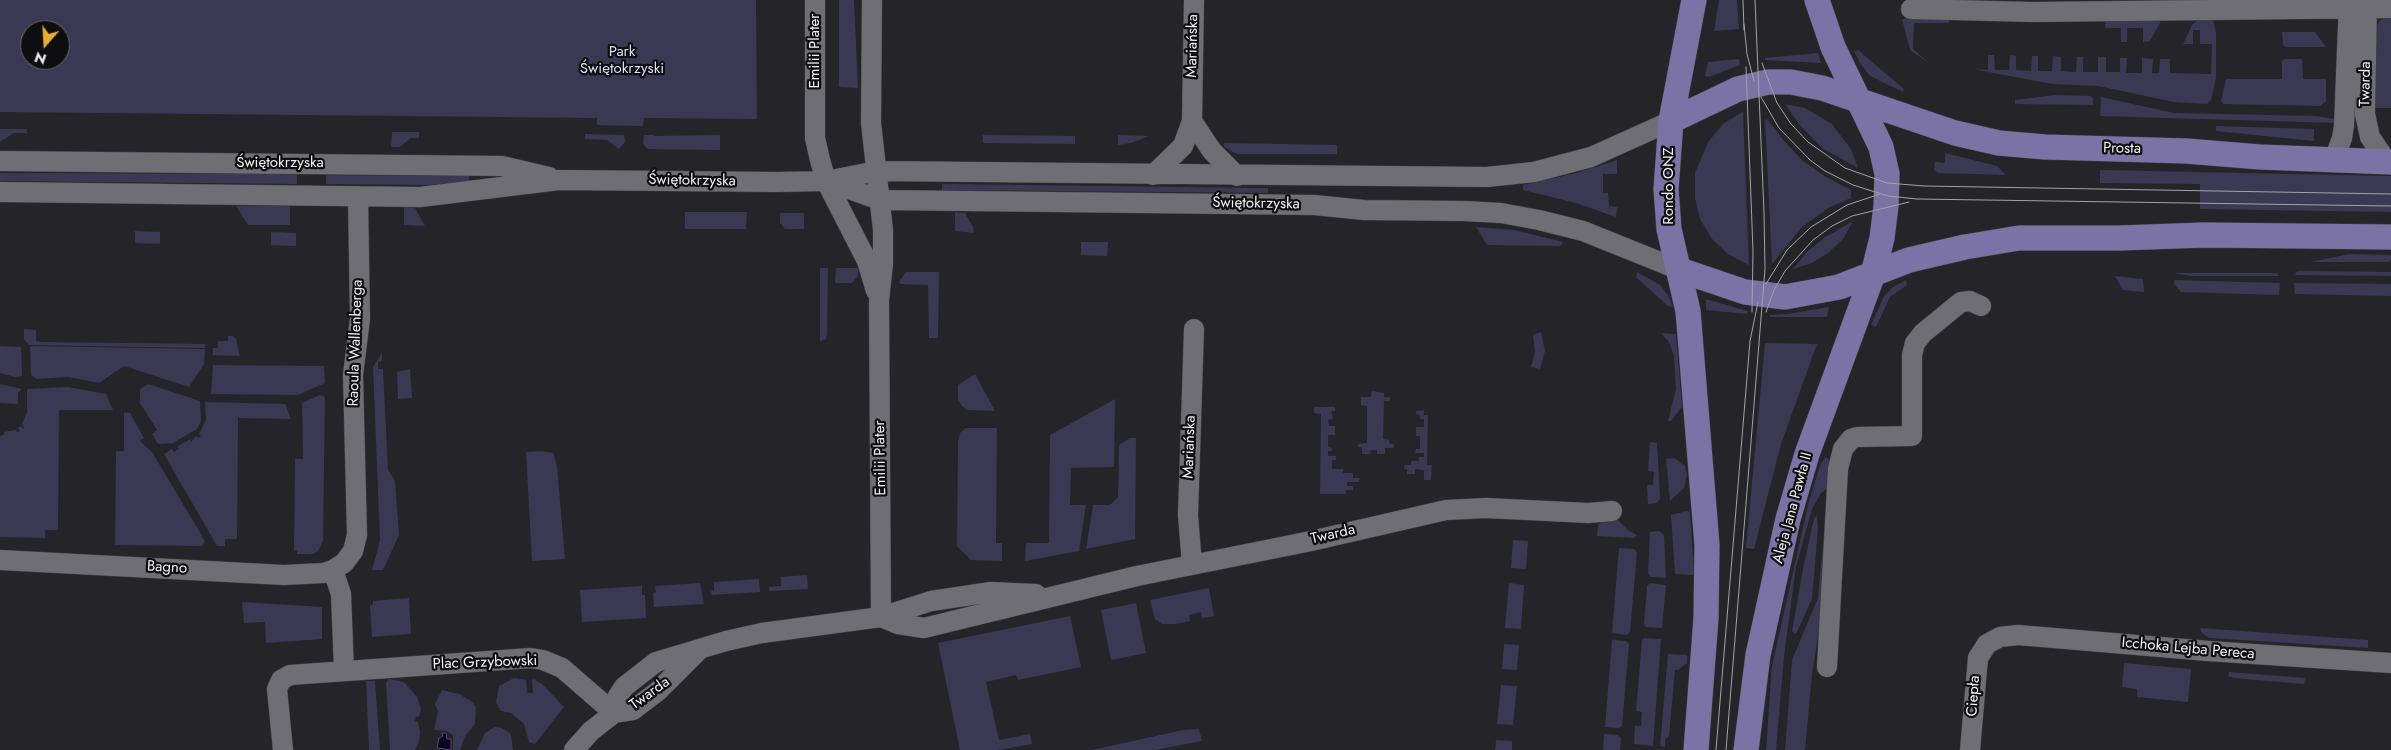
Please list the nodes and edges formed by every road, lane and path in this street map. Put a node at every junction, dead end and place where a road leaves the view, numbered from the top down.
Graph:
1 (815, 0) edge
2 (872, 0) edge
3 (1194, 0) edge
4 (1694, 0) edge
5 (1817, 0) edge
6 (2358, 4) edge
7 (2391, 8) edge
8 (1911, 9) dead end
9 (1859, 100) junction
10 (1192, 121) junction
11 (1671, 121) junction
12 (2334, 160) junction
13 (0, 161) edge
14 (2389, 162) edge
15 (877, 171) junction
16 (1153, 175) junction
17 (1237, 176) junction
18 (559, 180) junction
19 (826, 181) junction
20 (0, 192) edge
21 (358, 196) junction
22 (880, 200) junction
23 (2391, 237) edge
24 (1680, 270) junction
25 (1873, 274) junction
26 (879, 300) junction
27 (1981, 306) dead end
28 (1194, 329) dead end
29 (1612, 511) dead end
30 (0, 560) edge
31 (1192, 565) junction
32 (333, 570) junction
33 (881, 617) junction
34 (1987, 644) joint
35 (2391, 663) edge
36 (1827, 667) dead end
37 (344, 670) junction
38 (614, 713) junction
39 (283, 750) edge
40 (574, 750) edge
41 (1696, 750) edge
42 (1746, 750) edge
43 (1970, 750) edge

1 - 19 street, Emilii Plater
2 - 15 street, Emilii Plater
3 - 10 street, Mariańska
4 - 11 main road
5 - 9 main road
6 - 7 street
6 - 8 street
6 - 12 street, Twarda
6 - 14 street, Twarda
9 - 11 main road
9 - 12 main road, Prosta
9 - 25 main road
10 - 16 street, Mariańska
10 - 17 street
11 - 17 street, Świętokrzyska
11 - 24 main road, Rondo ONZ
12 - 14 main road, Prosta
13 - 18 street, Świętokrzyska
15 - 16 street, Świętokrzyska
15 - 19 street, Świętokrzyska
15 - 22 street, Emilii Plater
16 - 17 street, Świętokrzyska
18 - 19 street, Świętokrzyska
18 - 21 street, Świętokrzyska
19 - 22 street, Świętokrzyska
19 - 26 street, Emilii Plater
20 - 21 street, Świętokrzyska
21 - 32 street, Raoula Wallenberga
22 - 24 street, Świętokrzyska
22 - 26 street, Emilii Plater
23 - 25 main road
24 - 25 main road
24 - 41 main road
25 - 42 main road, Aleja Jana Pawła II
26 - 33 street, Emilii Plater
27 - 36 street
28 - 31 street, Mariańska
29 - 31 street, Twarda
30 - 32 street, Bagno
31 - 33 street, Twarda
32 - 37 street
33 - 38 street, Twarda
34 - 35 street, Icchoka Lejba Pereca
34 - 43 street, Ciepła
37 - 38 street, Plac Grzybowski
37 - 39 street, Plac Grzybowski
38 - 40 street

